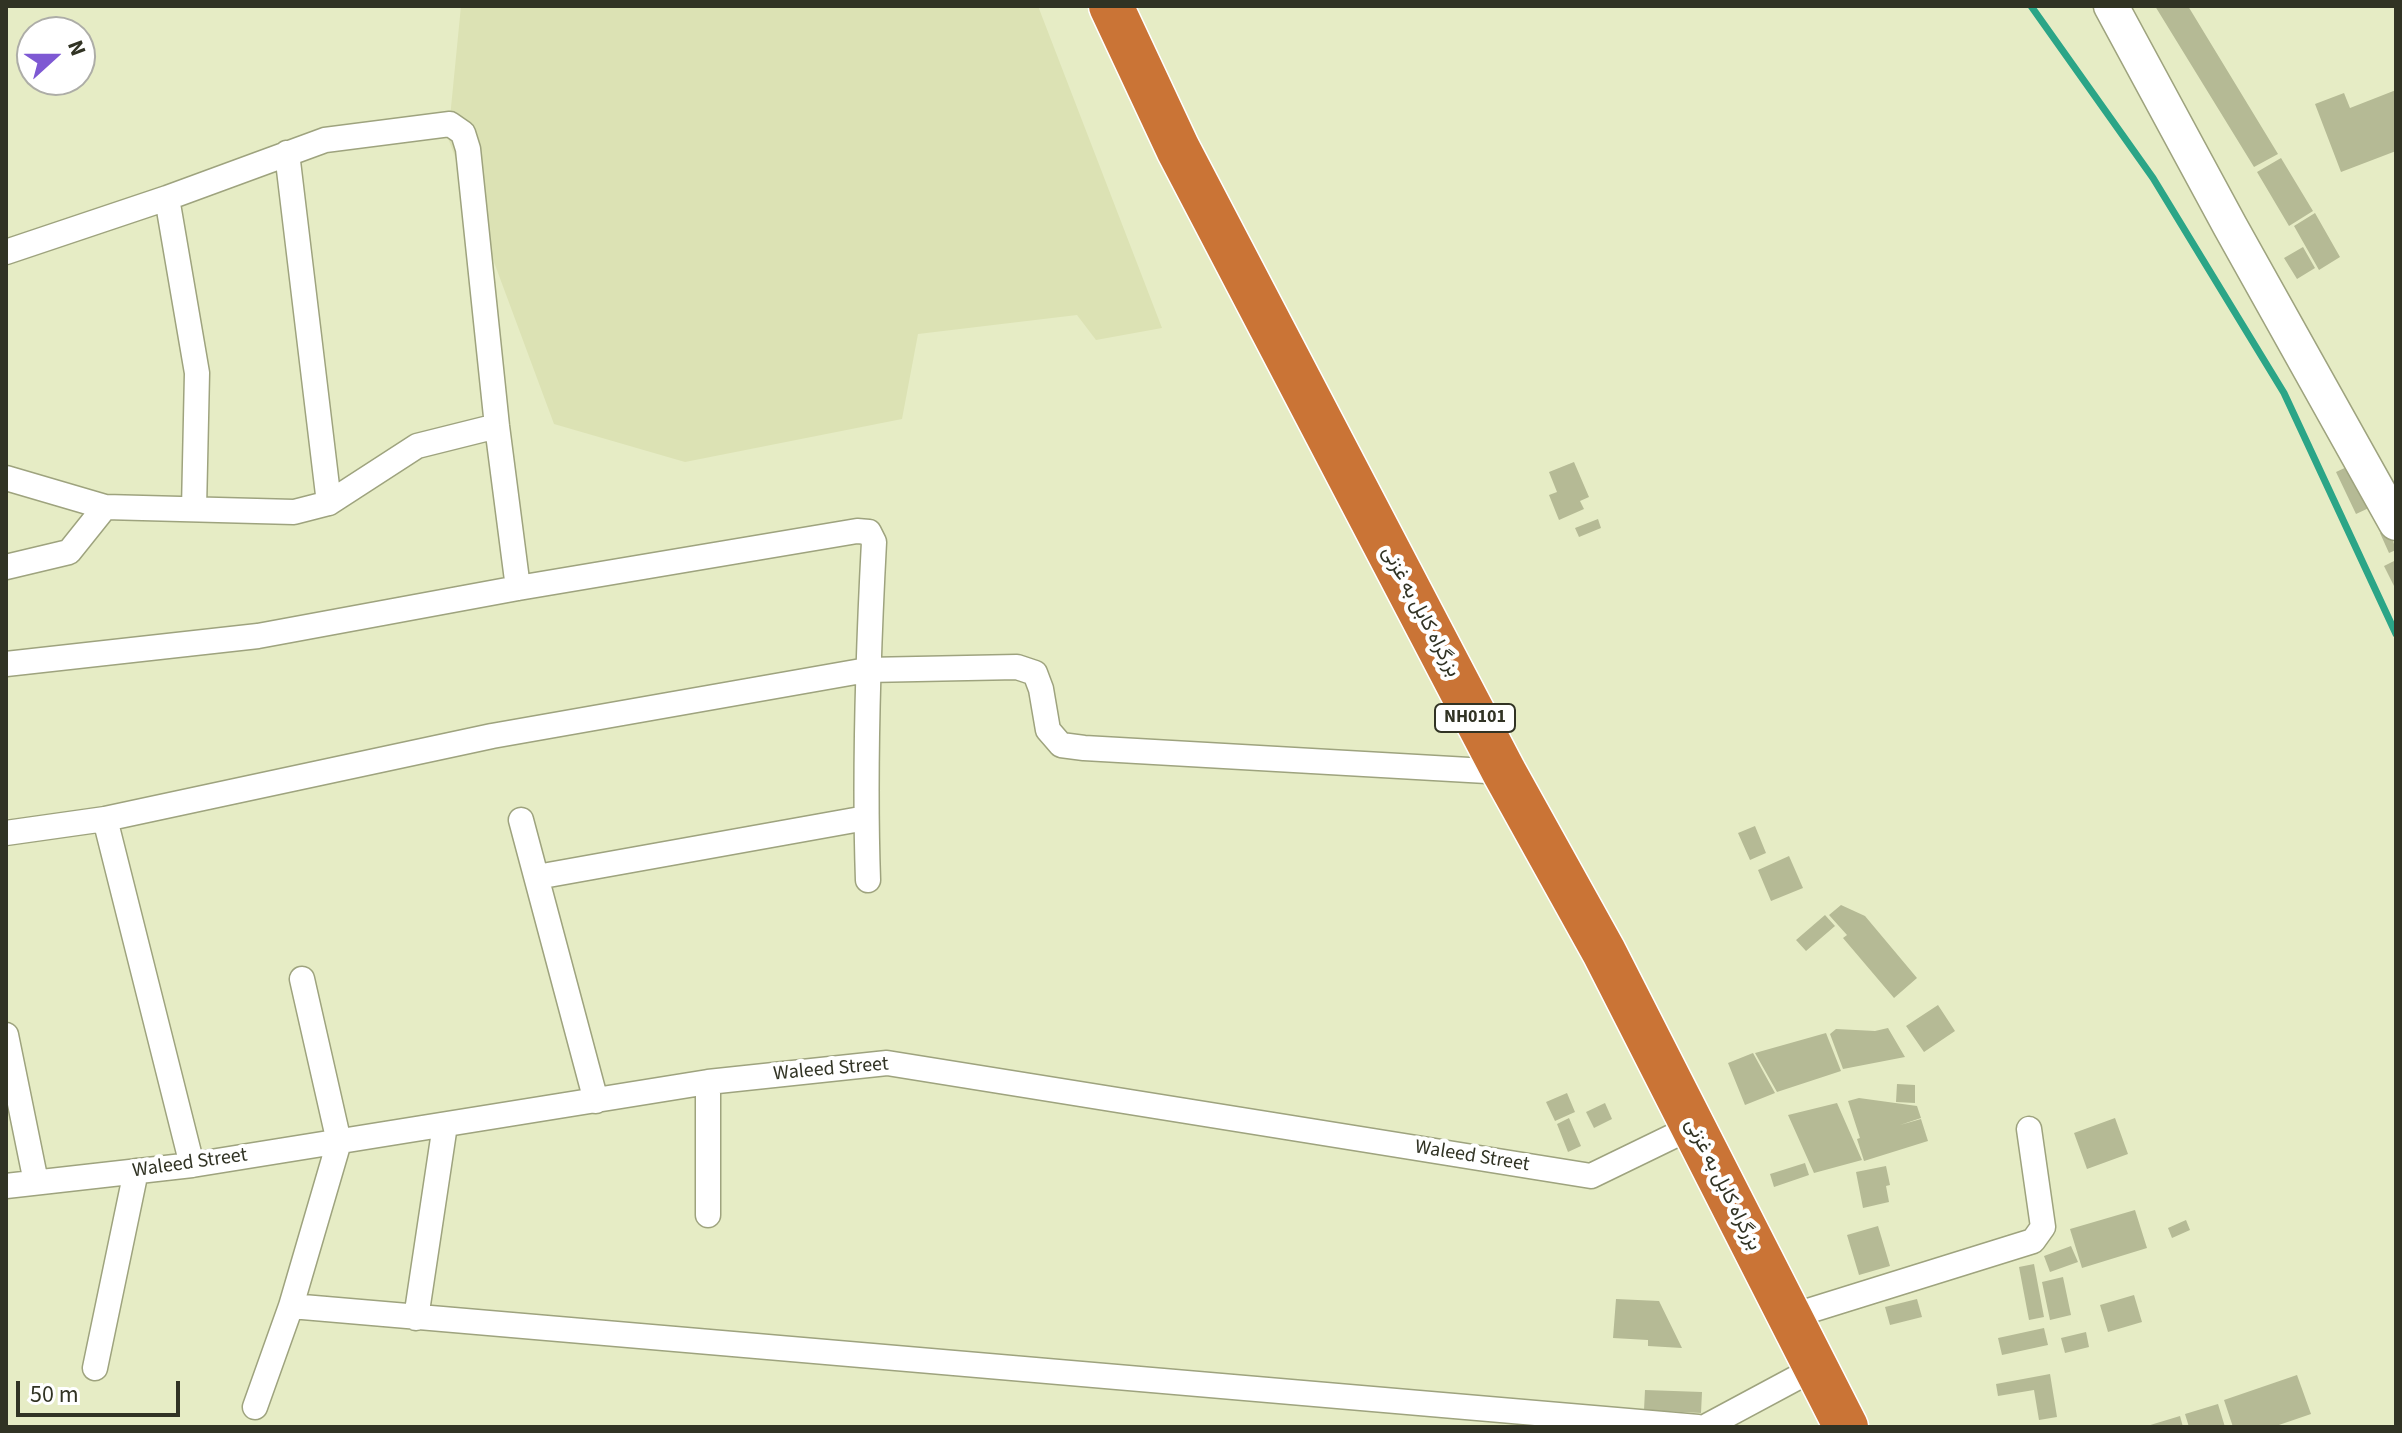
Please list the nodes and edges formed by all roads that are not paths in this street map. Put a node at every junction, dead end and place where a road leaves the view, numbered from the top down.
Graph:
1 (1111, 6) edge
2 (2111, 6) edge
3 (287, 153) junction
4 (167, 198) junction
5 (6, 252) edge
6 (497, 426) junction
7 (6, 478) edge
8 (329, 503) junction
9 (105, 507) junction
10 (194, 509) junction
11 (2396, 523) edge
12 (6, 567) edge
13 (518, 588) junction
14 (6, 664) edge
15 (867, 670) junction
16 (1504, 772) junction
17 (866, 818) junction
18 (105, 819) junction
19 (521, 820) dead end
20 (6, 833) edge
21 (537, 877) junction
22 (868, 880) dead end
23 (302, 979) dead end
24 (6, 1035) edge
25 (708, 1082) junction
26 (596, 1101) junction
27 (445, 1125) junction
28 (1692, 1127) junction
29 (2029, 1129) dead end
30 (339, 1142) junction
31 (192, 1165) junction
32 (136, 1171) junction
33 (36, 1182) junction
34 (6, 1186) edge
35 (708, 1215) dead end
36 (291, 1306) junction
37 (1789, 1317) junction
38 (416, 1318) junction
39 (95, 1368) dead end
40 (1815, 1368) junction
41 (255, 1407) dead end
42 (1698, 1427) edge
43 (1705, 1427) edge
44 (1846, 1427) edge

1 - 16 highway, بزرگراه کابل به غزنی / NH0101
2 - 11 street
3 - 4 street
3 - 6 street
3 - 8 street
4 - 5 street
4 - 10 street
6 - 8 street
6 - 13 street
7 - 9 street
8 - 10 street
9 - 10 street
9 - 12 street
13 - 14 street
13 - 15 street
15 - 16 street
15 - 17 street
15 - 18 street
16 - 28 highway, بزرگراه کابل به غزنی / NH0101
17 - 21 street
17 - 22 street
18 - 20 street
18 - 31 street
19 - 21 street
21 - 26 street
23 - 30 street
24 - 33 street
25 - 26 street, Waleed Street
25 - 28 street, Waleed Street
25 - 35 street
26 - 27 street, Waleed Street
27 - 30 street, Waleed Street
27 - 38 street
28 - 37 highway, بزرگراه کابل به غزنی / NH0101
29 - 37 street
30 - 31 street, Waleed Street
30 - 36 street
31 - 32 street, Waleed Street
32 - 33 street, Waleed Street
32 - 39 street
33 - 34 street, Waleed Street
36 - 38 street
36 - 41 street
37 - 40 highway, بزرگراه کابل به غزنی / NH0101
38 - 42 street
40 - 43 street
40 - 44 highway, بزرگراه کابل به غزنی / NH0101

